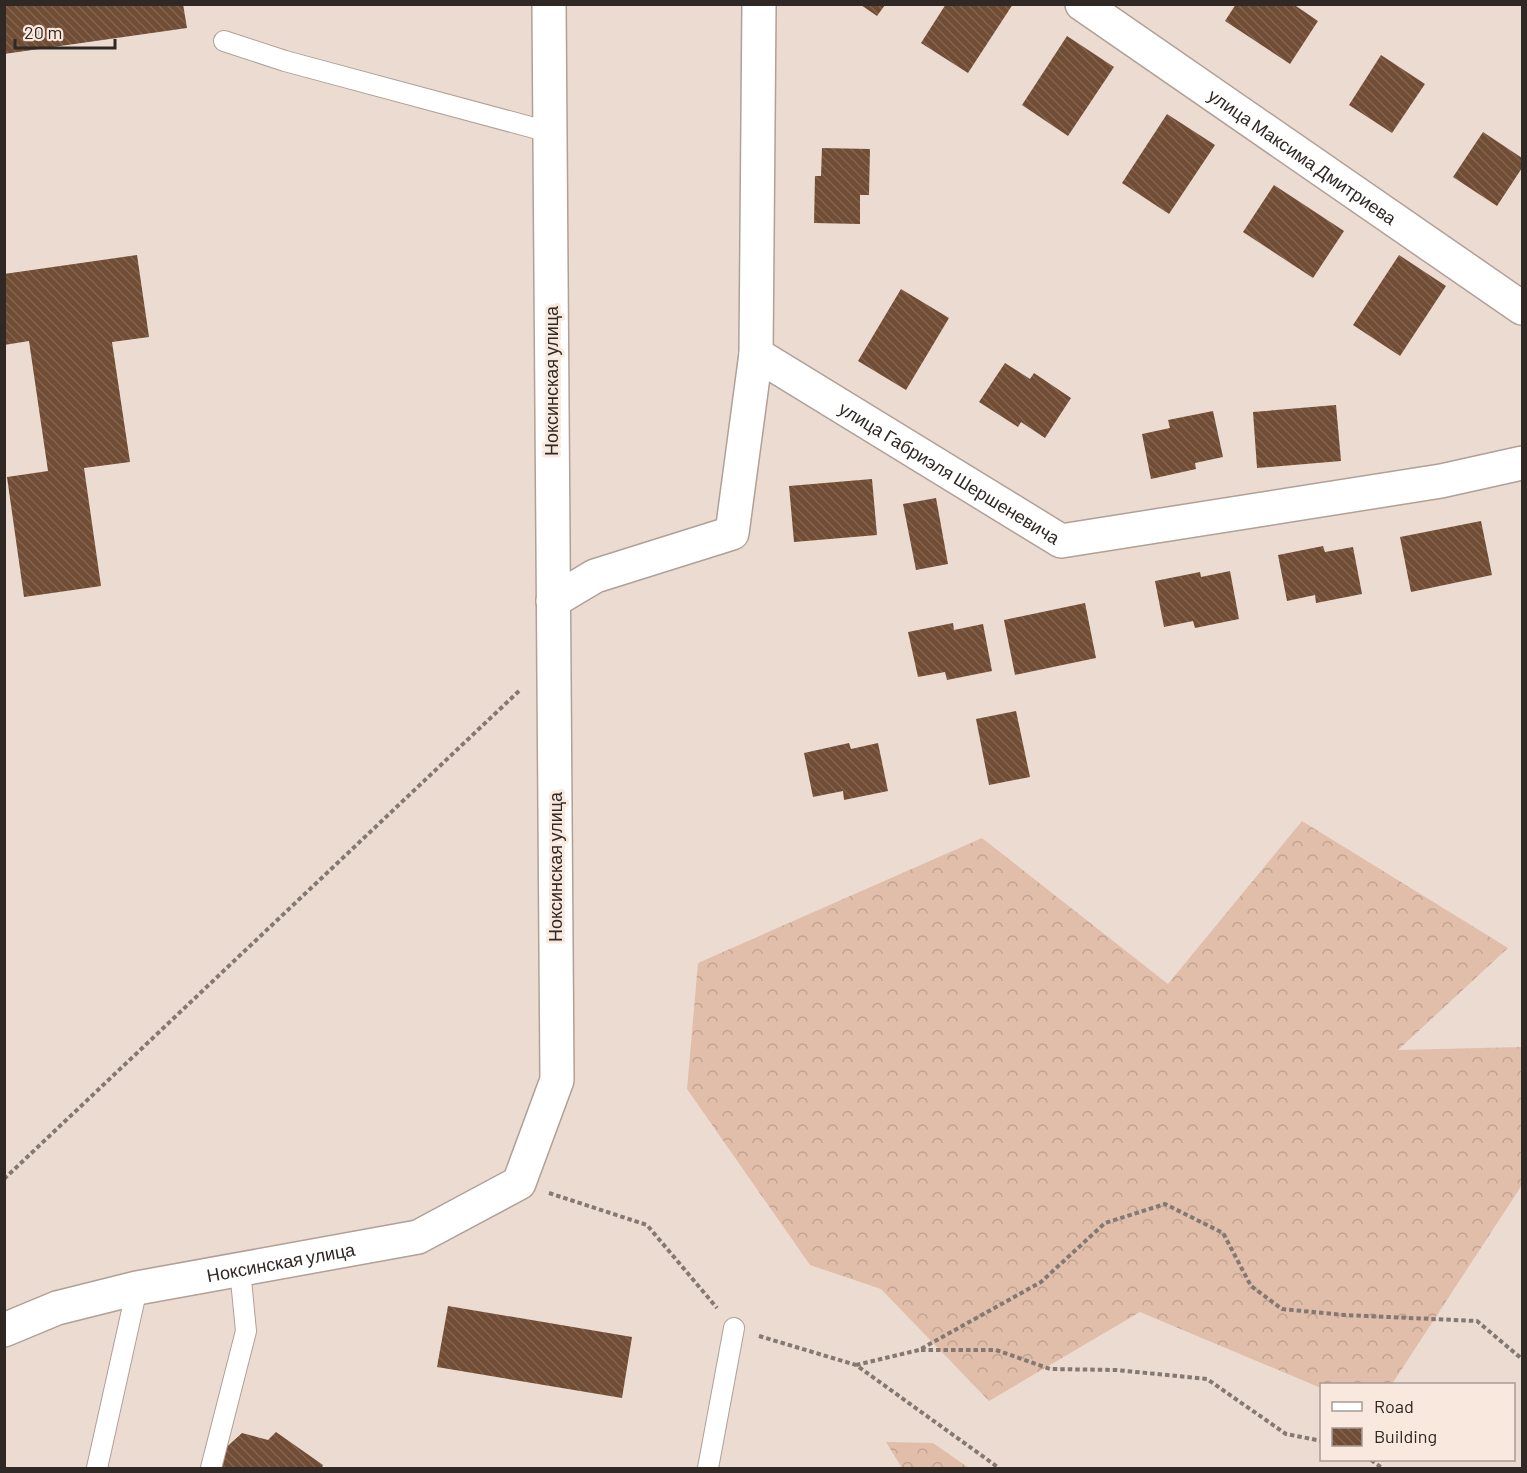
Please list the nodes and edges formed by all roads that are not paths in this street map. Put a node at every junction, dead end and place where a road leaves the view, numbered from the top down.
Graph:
1 (549, 4) edge
2 (759, 4) edge
3 (1082, 4) edge
4 (224, 40) dead end
5 (549, 132) junction
6 (1522, 308) edge
7 (756, 354) junction
8 (1522, 463) edge
9 (553, 601) junction
10 (240, 1270) junction
11 (137, 1288) junction
12 (734, 1328) road end
13 (4, 1330) edge
14 (97, 1468) edge
15 (211, 1468) edge
16 (708, 1468) edge

1 - 5 street, Ноксинская улица
2 - 7 street
3 - 6 street, улица Максима Дмитриева
4 - 5 lane
5 - 9 street, Ноксинская улица
7 - 8 street, улица Габриэля Шершеневича
7 - 9 street
9 - 10 street, Ноксинская улица
10 - 11 street, Ноксинская улица
10 - 15 lane
11 - 13 street, Ноксинская улица
11 - 14 lane
12 - 16 lane

